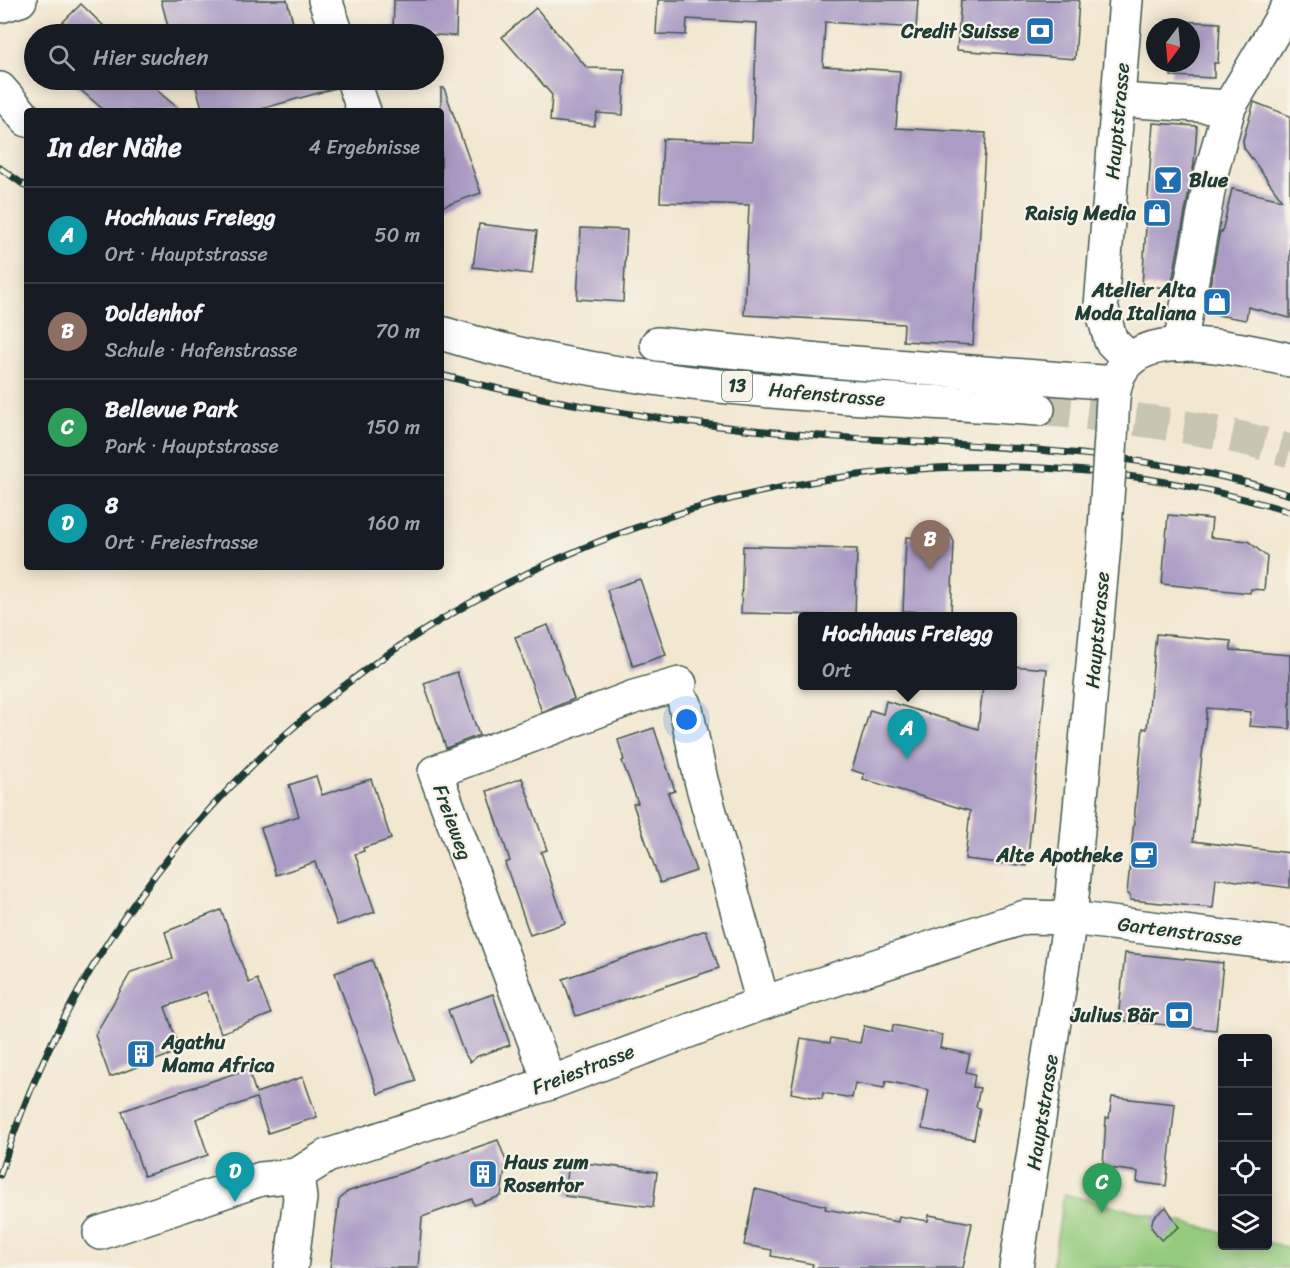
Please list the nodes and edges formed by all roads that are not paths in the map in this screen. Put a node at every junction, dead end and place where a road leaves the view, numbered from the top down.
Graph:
1 (20, 0) edge
2 (325, 0) edge
3 (1126, 0) edge
4 (1290, 4) edge
5 (0, 6) edge
6 (333, 24) edge
7 (0, 89) edge
8 (357, 90) edge
9 (1120, 100) junction
10 (1229, 107) junction
11 (363, 108) edge
12 (24, 117) edge
13 (444, 334) edge
14 (657, 344) dead end
15 (1180, 345) junction
16 (1290, 360) edge
17 (1122, 371) junction
18 (1038, 409) tunnel mouth
19 (1070, 918) junction
20 (1290, 945) edge
21 (763, 1003) junction
22 (550, 1083) junction
23 (297, 1176) junction
24 (100, 1233) dead end
25 (291, 1268) edge
26 (1016, 1268) edge

1 - 5 street
2 - 6 street
3 - 9 street, Hauptstrasse
4 - 10 street
7 - 12 street
8 - 11 street
9 - 10 street
9 - 17 street, Hauptstrasse
10 - 15 street
13 - 18 street, Hafenstrasse / 13
14 - 17 street, Hafenstrasse
15 - 16 street
15 - 17 street
17 - 19 street, Hauptstrasse, bridge
19 - 20 street, Gartenstrasse
19 - 21 street, Freiestrasse
19 - 26 street, Hauptstrasse
21 - 22 street, Freiestrasse
21 - 22 street, Freieweg
22 - 23 street, Freiestrasse
23 - 24 street, Freiestrasse
23 - 25 street

